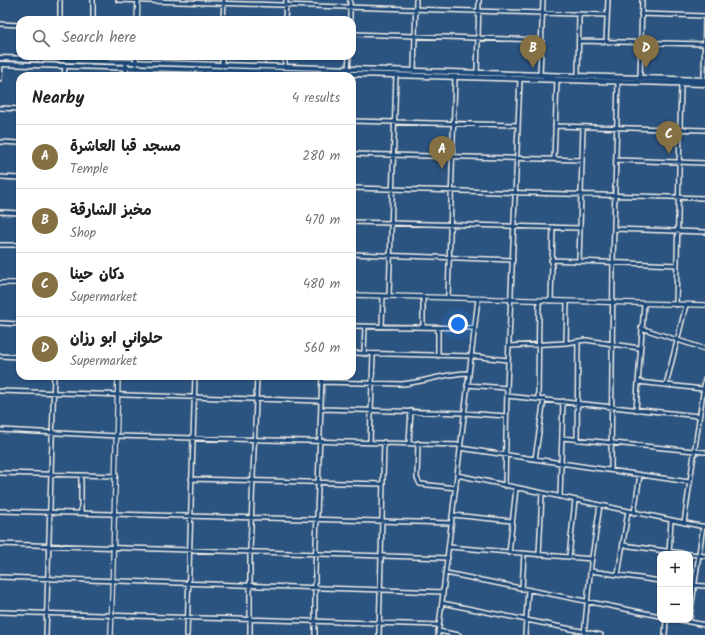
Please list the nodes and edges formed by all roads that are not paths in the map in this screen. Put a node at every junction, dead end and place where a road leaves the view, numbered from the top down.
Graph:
1 (60, 0) edge
2 (93, 0) edge
3 (118, 0) edge
4 (138, 0) edge
5 (286, 0) edge
6 (350, 0) edge
7 (416, 0) edge
8 (479, 0) edge
9 (543, 0) edge
10 (608, 0) edge
11 (642, 0) edge
12 (224, 1) edge
13 (286, 5) junction
14 (350, 6) junction
15 (416, 9) junction
16 (479, 10) junction
17 (543, 12) junction
18 (579, 14) junction
19 (641, 14) junction
20 (607, 15) junction
21 (60, 16) edge
22 (93, 16) edge
23 (137, 16) edge
24 (223, 16) edge
25 (285, 16) edge
26 (350, 16) edge
27 (705, 16) edge
28 (0, 24) edge
29 (16, 25) edge
30 (356, 34) edge
31 (415, 36) junction
32 (477, 39) junction
33 (542, 40) junction
34 (579, 41) junction
35 (606, 42) junction
36 (640, 43) junction
37 (705, 44) edge
38 (0, 58) edge
39 (16, 58) edge
40 (78, 60) edge
41 (136, 60) edge
42 (222, 60) edge
43 (285, 60) edge
44 (349, 60) edge
45 (0, 64) edge
46 (126, 65) junction
47 (65, 66) junction
48 (136, 66) junction
49 (222, 66) junction
50 (285, 67) junction
51 (348, 69) junction
52 (204, 70) joint
53 (305, 70) junction
54 (267, 71) edge
55 (414, 71) junction
56 (64, 72) edge
57 (126, 72) edge
58 (315, 72) edge
59 (356, 75) edge
60 (396, 75) junction
61 (477, 75) junction
62 (540, 75) junction
63 (578, 76) junction
64 (456, 77) junction
65 (640, 78) junction
66 (0, 79) edge
67 (520, 79) junction
68 (557, 80) junction
69 (618, 81) junction
70 (704, 82) edge
71 (682, 83) junction
72 (0, 108) edge
73 (16, 109) edge
74 (356, 120) edge
75 (395, 121) junction
76 (454, 123) junction
77 (518, 125) junction
78 (555, 126) junction
79 (583, 127) junction
80 (618, 128) junction
81 (680, 129) junction
82 (705, 130) edge
83 (0, 142) edge
84 (16, 143) edge
85 (356, 154) edge
86 (394, 155) junction
87 (453, 156) junction
88 (517, 158) junction
89 (554, 159) junction
90 (582, 160) junction
91 (617, 160) junction
92 (679, 163) junction
93 (705, 163) edge
94 (0, 177) edge
95 (16, 178) edge
96 (356, 188) edge
97 (393, 188) junction
98 (452, 191) junction
99 (516, 193) junction
100 (581, 194) junction
101 (615, 195) junction
102 (678, 197) junction
103 (705, 198) edge
104 (0, 212) edge
105 (16, 213) edge
106 (356, 222) edge
107 (392, 223) junction
108 (450, 225) junction
109 (514, 226) junction
110 (553, 227) junction
111 (580, 228) junction
112 (614, 229) junction
113 (678, 231) junction
114 (705, 232) edge
115 (0, 245) edge
116 (16, 245) edge
117 (356, 254) edge
118 (390, 256) junction
119 (449, 258) junction
120 (513, 260) junction
121 (551, 260) junction
122 (579, 261) junction
123 (612, 263) junction
124 (677, 265) junction
125 (0, 283) edge
126 (16, 283) edge
127 (356, 294) edge
128 (383, 296) junction
129 (389, 296) junction
130 (422, 297) junction
131 (448, 297) junction
132 (478, 299) junction
133 (511, 300) junction
134 (539, 300) junction
135 (551, 301) junction
136 (567, 302) junction
137 (612, 303) junction
138 (644, 304) junction
139 (676, 305) junction
140 (686, 305) junction
141 (705, 305) edge
142 (0, 323) edge
143 (16, 324) edge
144 (356, 326) edge
145 (365, 326) junction
146 (382, 326) junction
147 (423, 327) junction
148 (438, 327) junction
149 (474, 328) junction
150 (641, 328) junction
151 (677, 340) junction
152 (578, 341) junction
153 (566, 343) junction
154 (612, 344) junction
155 (539, 345) junction
156 (509, 346) junction
157 (640, 348) junction
158 (705, 349) edge
159 (356, 353) edge
160 (364, 354) junction
161 (373, 354) junction
162 (0, 356) edge
163 (438, 356) junction
164 (471, 356) junction
165 (16, 357) edge
166 (508, 360) junction
167 (468, 373) junction
168 (705, 379) edge
169 (54, 380) edge
170 (118, 380) edge
171 (195, 380) edge
172 (257, 380) edge
173 (322, 382) joint
174 (638, 382) junction
175 (371, 383) junction
176 (666, 385) junction
177 (467, 386) junction
178 (507, 388) junction
179 (703, 389) junction
180 (0, 391) edge
181 (54, 392) junction
182 (118, 395) junction
183 (507, 396) junction
184 (194, 398) junction
185 (538, 399) junction
186 (544, 399) junction
187 (256, 400) junction
188 (321, 401) junction
189 (563, 402) junction
190 (578, 403) junction
191 (612, 407) junction
192 (321, 409) junction
193 (371, 410) junction
194 (636, 410) junction
195 (411, 411) junction
196 (464, 413) junction
197 (506, 416) junction
198 (699, 416) junction
199 (0, 430) edge
200 (52, 432) junction
201 (117, 436) junction
202 (193, 438) junction
203 (562, 438) junction
204 (255, 439) junction
205 (320, 440) junction
206 (577, 440) junction
207 (370, 442) junction
208 (384, 442) junction
209 (410, 442) junction
210 (418, 443) junction
211 (612, 443) junction
212 (460, 446) junction
213 (694, 451) junction
214 (705, 452) edge
215 (505, 454) junction
216 (535, 459) junction
217 (562, 463) junction
218 (610, 470) junction
219 (0, 472) edge
220 (52, 474) junction
221 (81, 475) junction
222 (457, 475) junction
223 (640, 475) junction
224 (116, 476) junction
225 (191, 479) junction
226 (253, 481) junction
227 (689, 482) junction
228 (318, 483) junction
229 (382, 484) junction
230 (505, 486) junction
231 (456, 488) junction
232 (516, 488) junction
233 (542, 493) junction
234 (560, 497) junction
235 (575, 500) junction
236 (600, 505) junction
237 (0, 511) edge
238 (50, 511) junction
239 (628, 511) junction
240 (81, 512) junction
241 (634, 513) junction
242 (114, 514) junction
243 (453, 514) junction
244 (190, 516) junction
245 (251, 518) junction
246 (317, 520) junction
247 (671, 520) junction
248 (512, 521) junction
249 (382, 522) junction
250 (452, 523) junction
251 (684, 523) junction
252 (704, 527) edge
253 (0, 544) edge
254 (49, 545) junction
255 (623, 545) junction
256 (113, 547) junction
257 (449, 547) junction
258 (189, 549) junction
259 (250, 551) junction
260 (658, 551) edge
261 (669, 551) edge
262 (316, 553) junction
263 (509, 553) junction
264 (524, 554) junction
265 (693, 554) edge
266 (539, 555) junction
267 (699, 555) junction
268 (381, 556) junction
269 (705, 556) edge
270 (569, 557) junction
271 (448, 558) junction
272 (592, 559) junction
273 (591, 571) junction
274 (446, 573) junction
275 (618, 575) junction
276 (0, 577) edge
277 (48, 579) junction
278 (112, 581) junction
279 (657, 581) edge
280 (188, 584) junction
281 (694, 585) junction
282 (250, 586) junction
283 (705, 586) edge
284 (314, 588) junction
285 (379, 589) junction
286 (522, 589) junction
287 (528, 590) junction
288 (443, 592) junction
289 (693, 594) edge
290 (588, 602) junction
291 (442, 603) junction
292 (0, 612) edge
293 (46, 614) junction
294 (657, 615) edge
295 (111, 616) junction
296 (187, 618) junction
297 (249, 619) junction
298 (315, 620) junction
299 (524, 620) junction
300 (693, 621) edge
301 (378, 623) junction
302 (666, 623) edge
303 (439, 625) junction
304 (705, 625) edge
305 (438, 633) edge
306 (584, 633) edge
307 (46, 635) edge
308 (111, 635) edge
309 (187, 635) edge
310 (250, 635) edge
311 (315, 635) edge
312 (379, 635) edge
313 (459, 635) edge
314 (525, 635) edge
315 (601, 635) edge
316 (665, 635) edge

1 - 21 street
2 - 22 street
3 - 4 street
4 - 12 street
4 - 23 street
5 - 13 street
6 - 14 street
7 - 15 street
8 - 16 street
9 - 17 street
10 - 20 street
11 - 19 street
12 - 13 street
12 - 24 street
13 - 14 street
13 - 25 street
14 - 15 street
14 - 26 street
15 - 16 street
15 - 31 street
16 - 17 street
16 - 32 street
17 - 18 street
17 - 33 street
18 - 20 street
18 - 34 street
19 - 27 street
19 - 36 street
20 - 35 street
27 - 37 street
28 - 29 street
30 - 31 street
31 - 32 street
31 - 55 street
32 - 33 street
32 - 61 street
33 - 62 street
34 - 35 street
34 - 63 street
35 - 36 street
36 - 37 street
36 - 65 street
37 - 70 street
38 - 39 main road
40 - 46 main road
41 - 48 street
42 - 49 street
43 - 50 street
44 - 51 street
45 - 47 main road
45 - 66 street
46 - 47 main road
46 - 48 main road
46 - 57 street
47 - 56 street
48 - 49 main road
48 - 52 main road
49 - 54 main road
50 - 53 main road
50 - 54 main road
51 - 53 main road
51 - 55 main road
52 - 54 main road
53 - 54 main road
53 - 58 main road
55 - 61 main road
59 - 60 main road
60 - 64 main road
60 - 75 street
61 - 62 main road
61 - 64 main road
61 - 67 main road
62 - 63 main road
63 - 65 main road
64 - 76 street
65 - 70 main road
67 - 68 main road
67 - 77 street
68 - 69 main road
68 - 78 street
69 - 71 main road
69 - 80 street
70 - 71 main road
71 - 81 street
72 - 73 street
74 - 75 street
75 - 76 street
75 - 86 street
76 - 77 street
76 - 87 street
77 - 88 street
78 - 79 street
78 - 89 street
79 - 80 street
79 - 90 street
80 - 81 street
80 - 91 street
81 - 82 street
81 - 92 street
83 - 84 street
85 - 86 street
86 - 87 street
86 - 97 street
87 - 88 street
87 - 98 street
88 - 89 street
88 - 99 street
89 - 90 street
90 - 100 street
91 - 92 street
91 - 101 street
92 - 93 street
92 - 102 street
94 - 95 street
96 - 97 street
97 - 98 street
97 - 107 street
98 - 99 street
98 - 108 street
99 - 100 street
99 - 109 street
100 - 101 street
100 - 111 street
101 - 102 street
101 - 112 street
102 - 103 street
102 - 113 street
104 - 105 street
106 - 107 street
107 - 108 street
107 - 118 street
108 - 109 street
108 - 119 street
109 - 110 street
109 - 120 street
110 - 111 street
110 - 121 street
111 - 122 street
112 - 113 street
112 - 123 street
113 - 114 street
113 - 124 street
115 - 116 street
117 - 118 street
118 - 119 street
118 - 129 street
119 - 120 street
119 - 131 street
120 - 133 street
121 - 122 street
121 - 135 street
122 - 123 street
123 - 124 street
123 - 137 street
124 - 139 street
125 - 126 street
127 - 128 street
128 - 129 street
128 - 146 street
129 - 130 street
130 - 131 street
130 - 147 street
131 - 132 street
132 - 133 street
132 - 149 street
133 - 134 street
133 - 156 street
134 - 135 street
134 - 155 street
135 - 136 street
136 - 137 street
136 - 153 street
137 - 138 street
137 - 154 street
138 - 139 street
138 - 150 street
139 - 140 street
140 - 141 street
140 - 151 street
142 - 143 street
144 - 145 street
145 - 146 street
145 - 160 street
146 - 147 street
147 - 148 street
148 - 149 street
148 - 163 street
149 - 164 street
150 - 151 street
150 - 157 street
151 - 158 street
151 - 176 street
152 - 153 street
152 - 154 street
152 - 190 street
153 - 155 street
154 - 157 street
154 - 191 street
155 - 156 street
155 - 185 street
156 - 166 street
157 - 174 street
159 - 160 street
160 - 161 street
161 - 163 street
161 - 175 street
162 - 165 street
163 - 164 street
164 - 166 street
164 - 167 street
166 - 178 street
167 - 175 street
167 - 177 street
168 - 179 street
169 - 181 street
170 - 182 street
171 - 184 street
172 - 187 street
173 - 175 street
173 - 188 street
174 - 176 street
174 - 194 street
175 - 193 street
176 - 179 street
177 - 178 street
177 - 196 street
178 - 183 street
179 - 198 street
180 - 181 street
181 - 182 street
181 - 200 street
182 - 184 street
182 - 201 street
183 - 185 street
183 - 197 street
184 - 187 street
184 - 202 street
185 - 186 street
186 - 189 street
186 - 216 street
187 - 188 street
187 - 204 street
188 - 192 street
189 - 190 street
189 - 203 street
190 - 191 street
190 - 206 street
191 - 194 street
191 - 211 street
192 - 193 street
192 - 205 street
193 - 195 street
193 - 207 street
194 - 198 street
195 - 196 street
195 - 209 street
196 - 197 street
196 - 212 street
197 - 215 street
198 - 213 street
199 - 200 street
200 - 201 street
200 - 220 street
201 - 202 street
201 - 224 street
202 - 204 street
202 - 225 street
203 - 206 street
203 - 217 street
204 - 205 street
204 - 226 street
205 - 207 street
205 - 228 street
206 - 211 street
207 - 208 street
208 - 209 street
208 - 229 street
209 - 210 street
210 - 212 street
210 - 231 street
211 - 213 street
211 - 218 street
212 - 215 street
212 - 222 street
213 - 214 street
213 - 227 street
215 - 216 street
215 - 230 street
216 - 217 street
217 - 218 street
217 - 234 street
218 - 223 street
219 - 220 street
220 - 221 street
220 - 238 street
221 - 224 street
221 - 240 street
222 - 230 street
222 - 231 street
223 - 227 street
223 - 241 street
224 - 242 street
225 - 226 street
225 - 244 street
226 - 228 street
226 - 245 street
227 - 251 street
228 - 229 street
228 - 246 street
229 - 249 street
230 - 232 street
231 - 243 street
232 - 233 street
232 - 248 street
233 - 234 street
233 - 266 street
234 - 235 street
235 - 236 street
235 - 270 street
236 - 239 street
236 - 272 street
237 - 238 street
238 - 240 street
238 - 254 street
239 - 241 street
239 - 255 street
240 - 242 street
241 - 247 street
242 - 244 street
242 - 256 street
243 - 248 street
243 - 250 street
244 - 245 street
244 - 258 street
245 - 246 street
245 - 259 street
246 - 249 street
246 - 262 street
247 - 251 street
247 - 261 street
248 - 263 street
249 - 250 street
249 - 268 street
250 - 257 street
251 - 252 street
252 - 267 street
253 - 254 street
254 - 256 street
254 - 277 street
255 - 260 street
255 - 275 street
256 - 258 street
256 - 278 street
257 - 263 street
257 - 271 street
258 - 259 street
258 - 280 street
259 - 262 street
259 - 282 street
262 - 268 street
262 - 284 street
263 - 264 street
264 - 266 street
264 - 286 street
265 - 267 street
266 - 270 street
267 - 269 street
267 - 281 street
268 - 271 street
268 - 285 street
270 - 272 street
271 - 274 street
272 - 273 street
273 - 275 street
273 - 290 street
274 - 286 street
274 - 288 street
275 - 279 street
276 - 277 street
277 - 278 street
277 - 293 street
278 - 280 street
278 - 295 street
280 - 282 street
280 - 296 street
281 - 283 street
281 - 289 street
282 - 284 street
282 - 297 street
284 - 285 street
284 - 298 street
285 - 288 street
285 - 301 street
286 - 287 street
287 - 290 street
287 - 299 street
288 - 291 street
290 - 294 street
290 - 306 street
291 - 299 street
291 - 303 street
292 - 293 street
293 - 295 street
293 - 307 street
295 - 296 street
295 - 308 street
296 - 297 street
296 - 309 street
297 - 298 street
297 - 310 street
298 - 301 street
298 - 311 street
299 - 306 street
299 - 314 street
300 - 304 street
301 - 303 street
301 - 312 street
302 - 316 street
303 - 305 street
305 - 313 street
306 - 315 street

